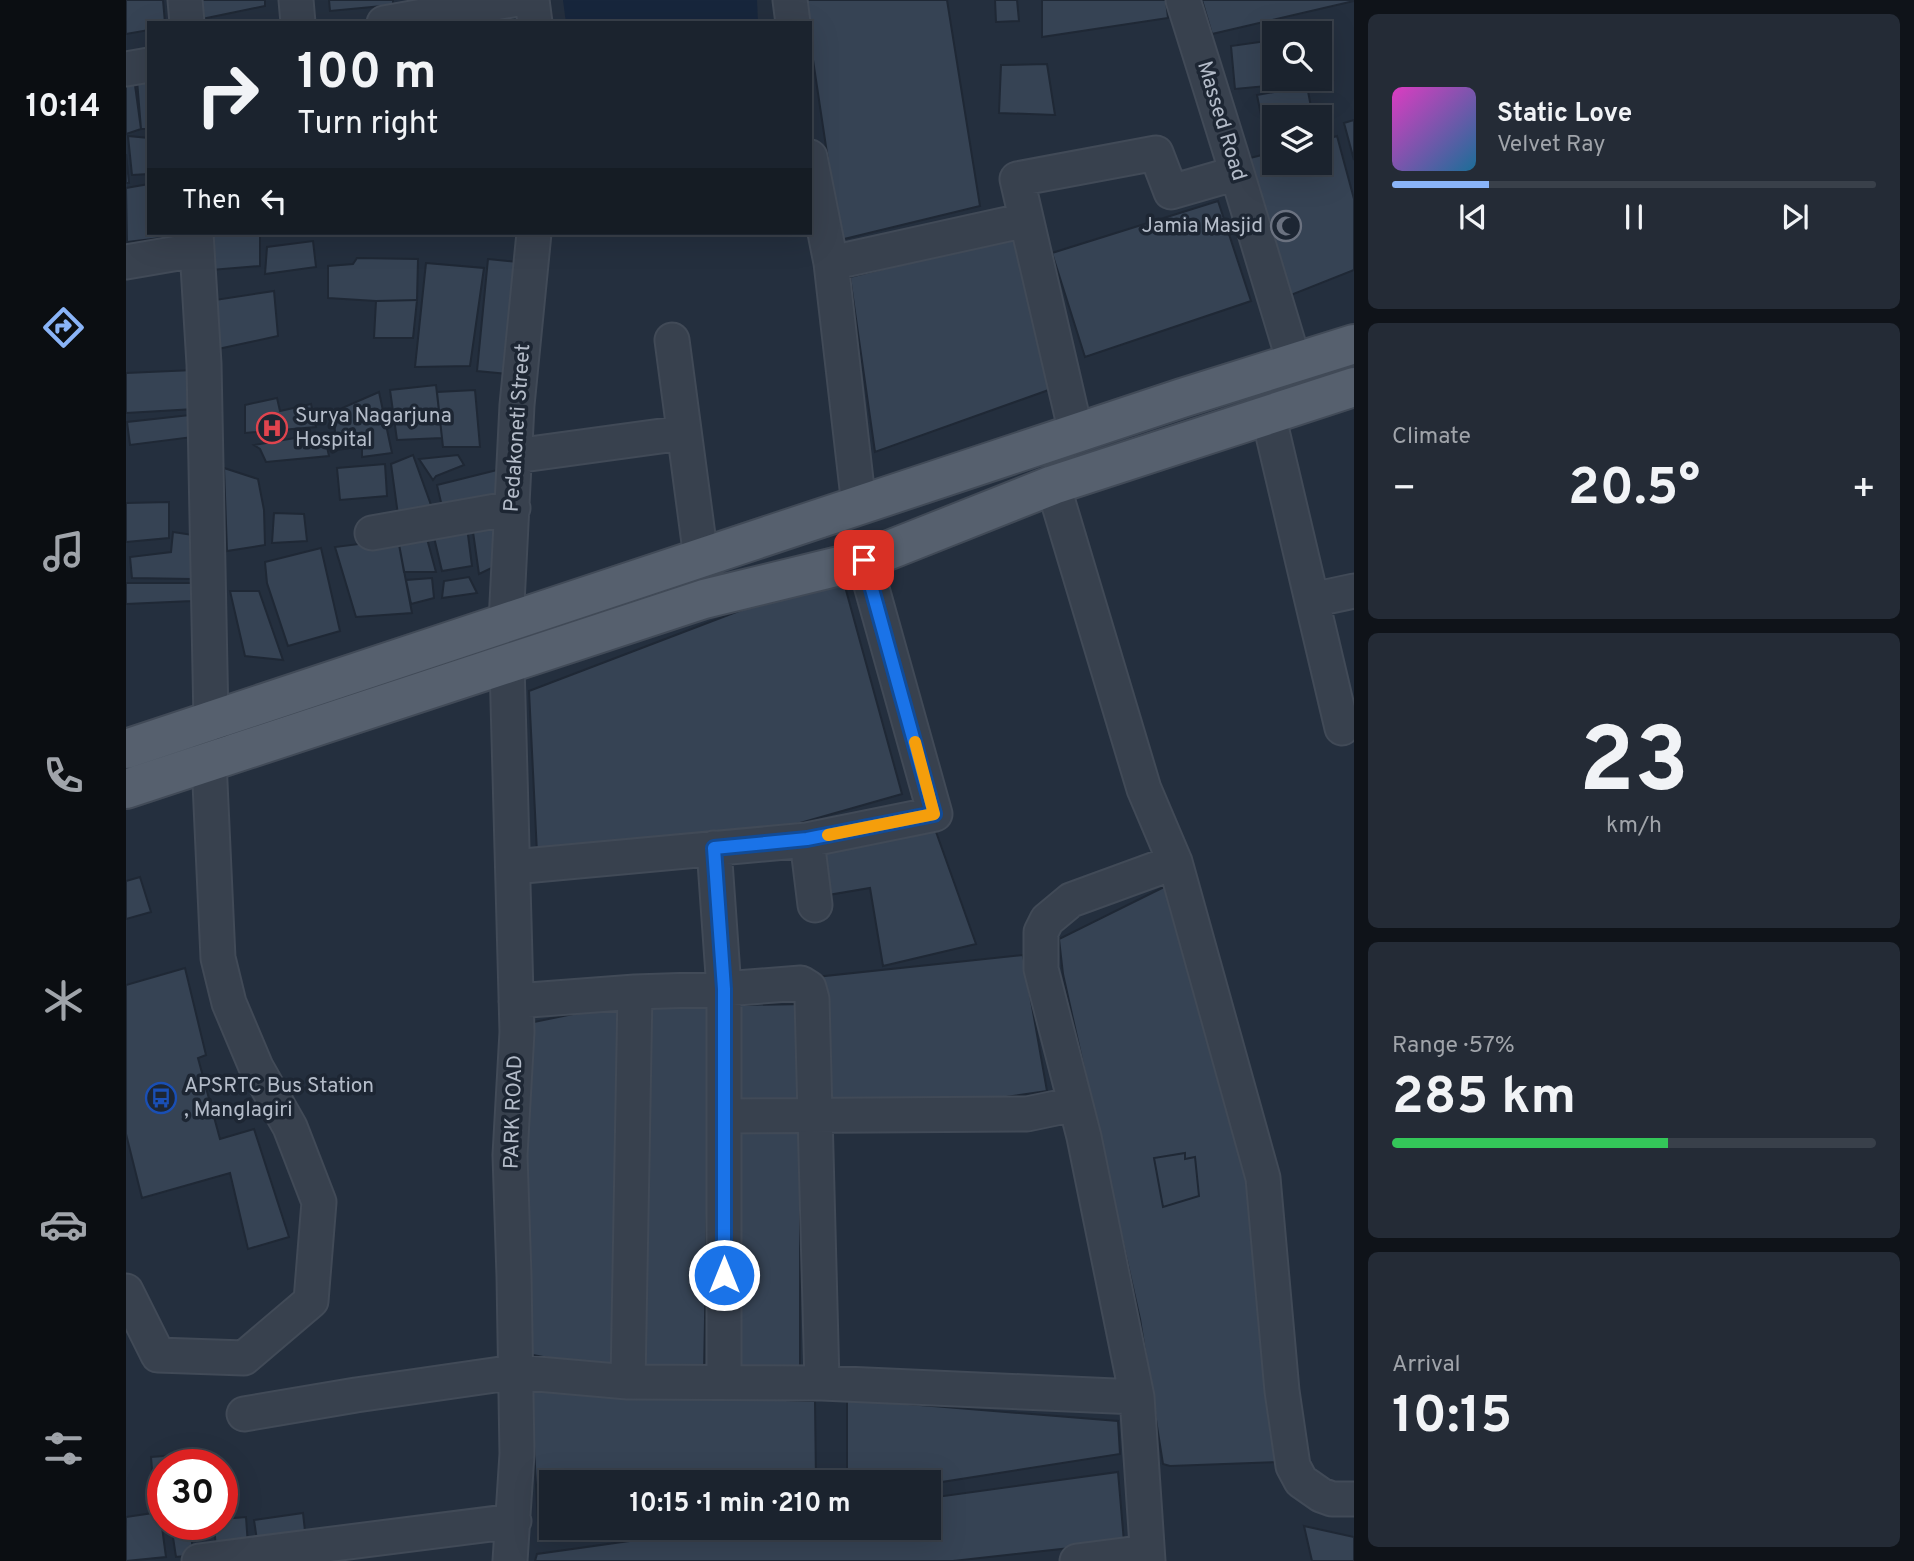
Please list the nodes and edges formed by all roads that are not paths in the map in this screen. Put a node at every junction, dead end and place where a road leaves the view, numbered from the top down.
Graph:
1 (185, 0) edge
2 (296, 0) edge
3 (512, 0) edge
4 (533, 0) edge
5 (790, 0) edge
6 (1183, 0) edge
7 (408, 16) edge
8 (187, 21) edge
9 (298, 21) edge
10 (534, 21) edge
11 (793, 21) edge
12 (147, 65) edge
13 (126, 69) edge
14 (812, 167) edge
15 (1237, 173) junction
16 (1026, 220) junction
17 (534, 235) edge
18 (196, 241) edge
19 (126, 262) edge
20 (831, 263) junction
21 (672, 340) dead end
22 (1354, 344) edge
23 (1294, 362) junction
24 (1354, 387) edge
25 (1268, 414) junction
26 (684, 433) junction
27 (1076, 433) junction
28 (515, 456) junction
29 (1053, 485) junction
30 (859, 506) junction
31 (513, 508) junction
32 (372, 533) dead end
33 (701, 558) junction
34 (864, 560) junction
35 (1354, 591) edge
36 (1312, 600) junction
37 (506, 623) junction
38 (507, 664) junction
39 (211, 722) junction
40 (1342, 729) dead end
41 (126, 749) edge
42 (209, 761) junction
43 (126, 789) edge
44 (807, 839) junction
45 (714, 848) junction
46 (1175, 862) junction
47 (513, 867) junction
48 (815, 905) dead end
49 (724, 989) junction
50 (635, 992) junction
51 (516, 1001) junction
52 (1074, 1104) junction
53 (724, 1116) junction
54 (815, 1116) junction
55 (126, 1292) edge
56 (515, 1372) junction
57 (724, 1381) junction
58 (628, 1382) junction
59 (822, 1383) junction
60 (1136, 1397) junction
61 (244, 1414) dead end
62 (1354, 1499) edge
63 (513, 1521) junction
64 (320, 1553) edge
65 (1147, 1556) edge
66 (199, 1561) edge
67 (510, 1561) edge
68 (1077, 1561) edge

1 - 8 street
2 - 9 street
3 - 7 street
4 - 10 street
5 - 11 street
6 - 15 street, Massed Road
12 - 13 street
14 - 20 street
15 - 16 street
15 - 23 street, Massed Road
16 - 20 street
16 - 27 street
17 - 28 street, Pedakoneti Street
18 - 19 street
18 - 39 street
20 - 30 street
21 - 26 street
22 - 23 main road
23 - 27 main road
24 - 25 main road
25 - 29 main road
25 - 36 street
26 - 28 street
26 - 33 street
27 - 30 main road
28 - 31 street, Pedakoneti Street
29 - 34 main road
29 - 46 street
30 - 33 main road
31 - 32 street
31 - 37 street, Pedakoneti Street
33 - 37 main road
34 - 38 main road
34 - 44 street
35 - 36 street
36 - 40 street
37 - 39 main road
38 - 42 main road
38 - 47 street, PARK ROAD
39 - 41 main road
39 - 42 street
42 - 43 main road
42 - 55 street
44 - 45 street
44 - 48 street
45 - 47 street
45 - 49 street
46 - 52 street
46 - 62 street
47 - 51 street, PARK ROAD
49 - 50 street
49 - 53 street
49 - 54 street
50 - 51 street
50 - 58 street
51 - 56 street, PARK ROAD
52 - 54 street
52 - 60 street
53 - 54 street
53 - 57 street
54 - 59 street
56 - 58 street
56 - 61 street
56 - 63 street, PARK ROAD
57 - 58 street
57 - 59 street
59 - 60 street
60 - 65 street
63 - 64 street
63 - 67 street, PARK ROAD
64 - 66 street
65 - 68 street

